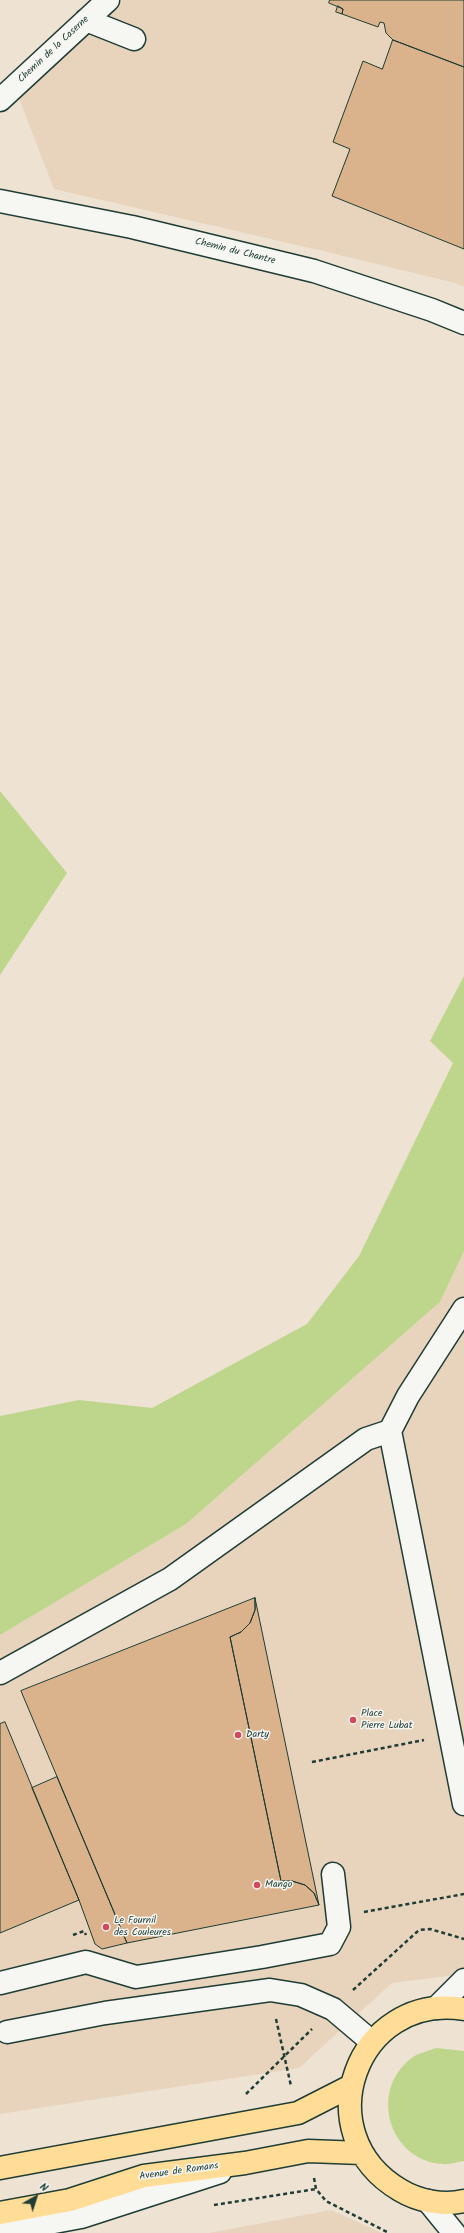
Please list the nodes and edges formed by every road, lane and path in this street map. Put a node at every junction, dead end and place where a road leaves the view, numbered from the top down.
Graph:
1 (108, 0) edge
2 (86, 20) junction
3 (134, 39) dead end
4 (0, 100) edge
5 (0, 201) edge
6 (464, 323) edge
7 (464, 1309) edge
8 (390, 1431) junction
9 (0, 1673) edge
10 (450, 1736) junction
11 (312, 1762) dead end
12 (464, 1804) edge
13 (333, 1874) dead end
14 (464, 1939) edge
15 (464, 1980) edge
16 (0, 1983) edge
17 (436, 2008) junction
18 (333, 2009) junction
19 (464, 2009) edge
20 (7, 2032) dead end
21 (372, 2042) junction
22 (284, 2057) dead end
23 (351, 2086) junction
24 (362, 2153) junction
25 (245, 2163) junction
26 (0, 2168) edge
27 (172, 2187) junction
28 (428, 2201) junction
29 (464, 2201) edge
30 (0, 2213) edge
31 (0, 2232) edge
32 (389, 2233) edge
33 (454, 2233) edge

1 - 2 street, Chemin de la Caserne
2 - 3 street
2 - 4 street, Chemin de la Caserne
5 - 6 street, Chemin du Chantre
7 - 8 street
8 - 9 street
8 - 10 street
10 - 11 path
10 - 12 street
13 - 16 street
14 - 18 path
15 - 17 street
17 - 19 main road
17 - 21 main road
18 - 20 street
18 - 21 street
18 - 22 path
21 - 23 main road
23 - 24 main road
23 - 26 main road
24 - 25 main road, Avenue de Romans
24 - 28 main road
25 - 27 street
25 - 30 main road, Avenue de Romans
27 - 31 street
27 - 32 path
28 - 29 main road
28 - 33 street

